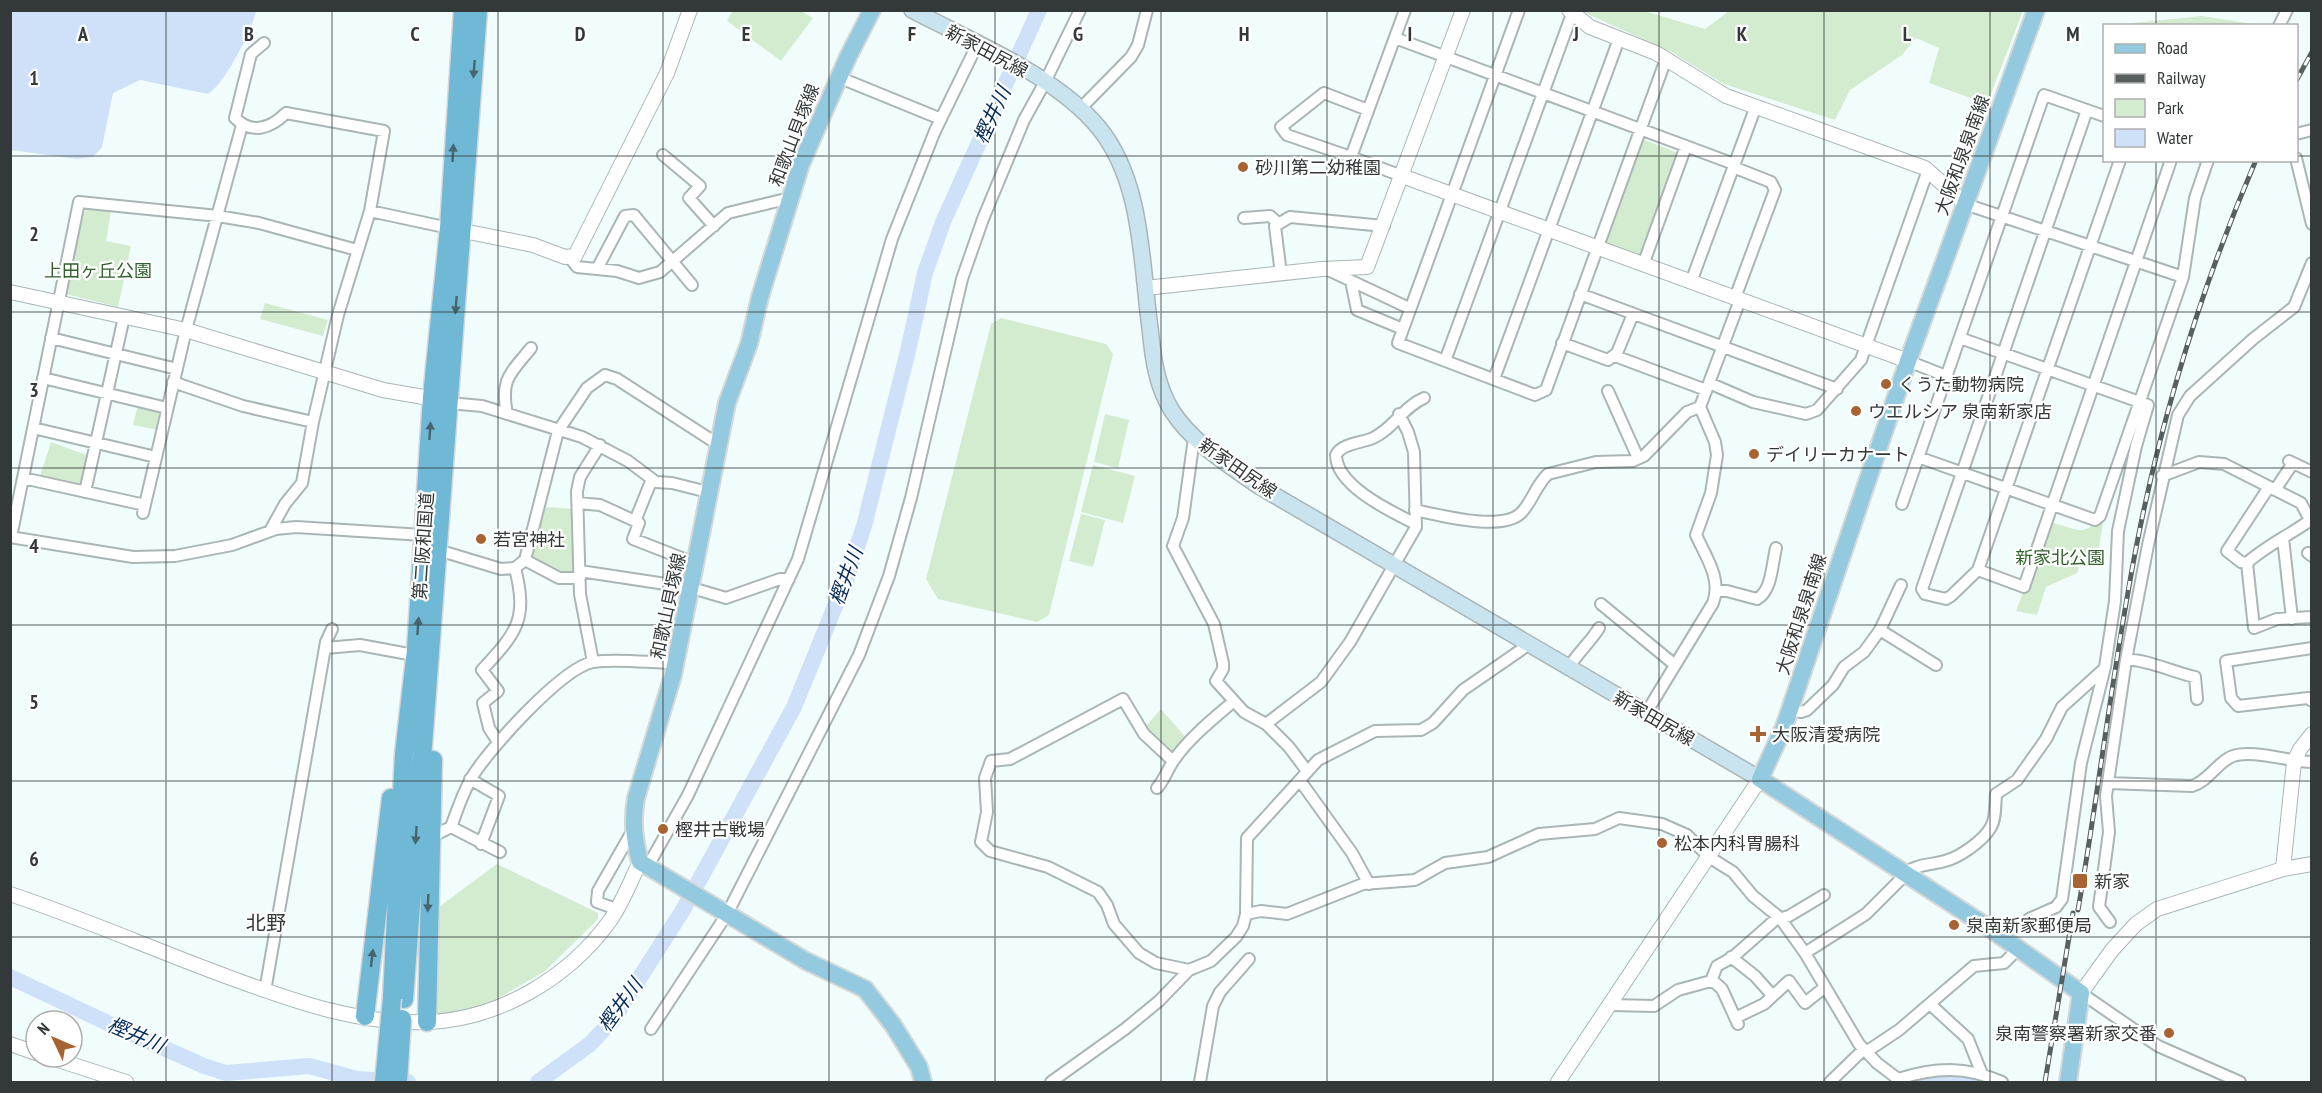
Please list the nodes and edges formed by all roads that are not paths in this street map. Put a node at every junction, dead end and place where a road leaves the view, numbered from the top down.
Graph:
1 (463, 10) edge
2 (478, 10) edge
3 (690, 10) edge
4 (872, 10) edge
5 (912, 10) edge
6 (1080, 10) edge
7 (1148, 10) edge
8 (1406, 10) edge
9 (1463, 10) edge
10 (1519, 10) edge
11 (2036, 10) edge
12 (2287, 10) edge
13 (1571, 12) edge
14 (2280, 24) edge
15 (1395, 38) junction
16 (1619, 39) junction
17 (264, 43) dead end
18 (979, 45) junction
19 (1446, 58) junction
20 (1666, 59) junction
21 (1495, 75) junction
22 (838, 77) junction
23 (1044, 82) junction
24 (1544, 94) junction
25 (1756, 106) junction
26 (1081, 108) junction
27 (2087, 110) junction
28 (1368, 111) junction
29 (1592, 111) junction
30 (2103, 116) edge
31 (941, 119) junction
32 (242, 125) junction
33 (1640, 129) junction
34 (1686, 146) junction
35 (663, 155) dead end
36 (1351, 157) junction
37 (2119, 162) edge
38 (2170, 162) edge
39 (2207, 162) edge
40 (2297, 162) edge
41 (1734, 166) junction
42 (1928, 170) junction
43 (1402, 176) junction
44 (1452, 194) junction
45 (790, 198) junction
46 (1965, 204) junction
47 (370, 211) junction
48 (1500, 211) junction
49 (218, 216) junction
50 (2002, 216) junction
51 (1244, 218) dead end
52 (1278, 223) junction
53 (2312, 224) edge
54 (714, 226) junction
55 (1384, 226) junction
56 (455, 229) junction
57 (1549, 230) junction
58 (2045, 231) junction
59 (2090, 246) junction
60 (1596, 247) junction
61 (357, 250) junction
62 (570, 258) junction
63 (673, 262) junction
64 (2136, 262) junction
65 (2312, 263) edge
66 (1643, 265) junction
67 (1367, 267) junction
68 (597, 269) junction
69 (1326, 269) junction
70 (1281, 274) junction
71 (2182, 277) junction
72 (1351, 281) junction
73 (1691, 282) junction
74 (692, 285) dead end
75 (1362, 286) junction
76 (1145, 288) junction
77 (10, 292) edge
78 (1580, 294) junction
79 (1738, 299) junction
80 (58, 302) junction
81 (1409, 308) junction
82 (1633, 314) junction
83 (124, 316) junction
84 (1403, 329) junction
85 (186, 330) junction
86 (51, 338) junction
87 (1959, 338) junction
88 (1562, 343) junction
89 (1723, 346) junction
90 (1866, 346) junction
91 (531, 348) dead end
92 (2003, 353) junction
93 (116, 354) junction
94 (1615, 356) junction
95 (1445, 361) junction
96 (1908, 361) junction
97 (177, 369) junction
98 (2048, 369) junction
99 (326, 372) junction
100 (1946, 376) junction
101 (43, 378) junction
102 (1494, 379) junction
103 (173, 382) junction
104 (2093, 385) junction
105 (1708, 386) junction
106 (1837, 389) junction
107 (1608, 392) dead end
108 (107, 394) junction
109 (1424, 398) dead end
110 (441, 400) junction
111 (2139, 401) junction
112 (1700, 407) junction
113 (167, 408) junction
114 (507, 414) junction
115 (1399, 414) junction
116 (312, 422) junction
117 (33, 428) junction
118 (558, 431) junction
119 (1194, 438) junction
120 (96, 443) junction
121 (600, 445) junction
122 (719, 445) junction
123 (156, 457) junction
124 (1918, 457) junction
125 (1638, 458) junction
126 (2312, 472) edge
127 (1962, 473) junction
128 (2163, 476) junction
129 (23, 478) junction
130 (652, 479) junction
131 (2007, 488) junction
132 (2272, 488) junction
133 (85, 492) junction
134 (708, 492) junction
135 (578, 503) junction
136 (1902, 504) dead end
137 (2052, 504) junction
138 (1415, 510) junction
139 (2311, 519) edge
140 (635, 521) junction
141 (1416, 524) junction
142 (270, 531) junction
143 (423, 535) junction
144 (11, 537) edge
145 (2283, 538) junction
146 (1776, 548) dead end
147 (438, 550) junction
148 (525, 560) junction
149 (2247, 563) junction
150 (697, 564) junction
151 (1396, 566) junction
152 (514, 568) junction
153 (1978, 570) junction
154 (580, 575) junction
155 (789, 579) junction
156 (1901, 585) dead end
157 (692, 588) junction
158 (1717, 591) junction
159 (1600, 604) dead end
160 (2312, 617) edge
161 (2292, 619) junction
162 (1599, 628) dead end
163 (332, 629) dead end
164 (1880, 630) junction
165 (431, 635) junction
166 (1528, 645) junction
167 (325, 648) junction
168 (2312, 648) edge
169 (415, 652) junction
170 (2126, 660) junction
171 (593, 662) junction
172 (675, 663) junction
173 (1675, 665) junction
174 (1935, 665) dead end
175 (2105, 668) junction
176 (1568, 669) junction
177 (2197, 699) dead end
178 (1234, 701) junction
179 (2312, 701) edge
180 (1790, 710) junction
181 (1646, 713) junction
182 (1266, 724) junction
183 (2312, 734) edge
184 (498, 742) junction
185 (1173, 761) junction
186 (2294, 762) junction
187 (2312, 762) edge
188 (1307, 771) junction
189 (470, 779) junction
190 (1760, 779) junction
191 (1301, 782) junction
192 (2108, 783) junction
193 (1157, 788) dead end
194 (451, 827) junction
195 (633, 830) junction
196 (431, 837) junction
197 (481, 844) junction
198 (500, 852) dead end
199 (1709, 857) junction
200 (644, 864) junction
201 (2312, 864) edge
202 (2283, 869) junction
203 (1905, 873) junction
204 (1369, 884) junction
205 (10, 894) edge
206 (1824, 895) dead end
207 (616, 909) junction
208 (725, 913) junction
209 (1246, 914) junction
210 (1780, 918) junction
211 (2029, 919) dead end
212 (2110, 922) dead end
213 (2018, 949) junction
214 (1806, 953) junction
215 (1731, 957) junction
216 (1249, 959) dead end
217 (1189, 970) junction
218 (1712, 980) junction
219 (1824, 987) junction
220 (265, 991) junction
221 (2081, 993) junction
222 (1772, 995) junction
223 (398, 999) junction
224 (1611, 1005) junction
225 (1931, 1005) junction
226 (365, 1016) junction
227 (427, 1022) junction
228 (651, 1029) dead end
229 (1865, 1050) junction
230 (84, 1069) edge
231 (1982, 1074) junction
232 (1057, 1081) edge
233 (1897, 1081) edge
234 (126, 1083) edge
235 (384, 1083) edge
236 (398, 1083) edge
237 (923, 1083) edge
238 (1200, 1083) edge
239 (1558, 1083) edge
240 (1830, 1083) edge
241 (2002, 1083) edge
242 (2068, 1083) edge
243 (2240, 1083) edge

56 -> 1 highway, 第二阪和国道
2 -> 56 highway, 第二阪和国道
3 - 62 street
4 - 22 main road, 和歌山貝塚線
5 - 18 main road, 新家田尻線
6 - 23 street
7 - 26 street
8 - 15 street
9 - 19 street
10 - 21 street
11 - 46 main road, 大阪和泉泉南線
12 - 14 street
13 - 16 street
13 - 24 street
15 - 19 street
15 - 28 street
16 - 20 street
16 - 29 street
17 - 32 street
18 - 23 main road, 新家田尻線
18 - 31 street
19 - 21 street
19 - 43 street
20 - 25 street
20 - 33 street
21 - 24 street
21 - 44 street
22 - 31 street
22 - 45 main road, 和歌山貝塚線
23 - 26 main road, 新家田尻線
23 - 208 street
24 - 29 street
24 - 48 street
25 - 41 street
25 - 42 street
26 - 76 main road, 新家田尻線
27 - 30 street
27 - 50 street
27 - 58 street
28 - 36 street
28 - 36 street
29 - 33 street
29 - 57 street
31 - 155 street
32 - 47 street
32 - 49 street
33 - 34 street
33 - 60 street
34 - 41 street
34 - 66 street
35 - 54 street
36 - 43 street
37 - 59 street
38 - 64 street
39 - 71 street
40 - 53 street
41 - 73 street
41 - 79 street
42 - 46 street
42 - 90 street
43 - 44 street
43 - 55 street
44 - 48 street
44 - 81 street
45 - 54 street
45 - 122 main road, 和歌山貝塚線
46 - 50 street
46 - 96 main road, 大阪和泉泉南線
47 - 56 street
47 - 61 street
48 - 57 street
48 - 95 street
49 - 61 street
49 - 80 street
49 - 85 street
50 - 58 street
50 - 87 street
51 - 52 street
52 - 55 street
52 - 70 street
54 - 63 street
55 - 67 street
56 - 62 street
56 - 110 highway, 第二阪和国道
57 - 60 street
57 - 102 street
58 - 59 street
58 - 92 street
59 - 64 street
59 - 98 street
60 - 66 street
60 - 78 street
61 - 99 street
62 - 68 street
63 - 68 street
63 - 68 street
63 - 74 street
64 - 71 street
64 - 104 street
65 - 128 street
66 - 73 street
67 - 69 street
67 - 75 street
69 - 70 street
69 - 72 street
70 - 76 street
71 - 111 street
72 - 75 street
72 - 84 street
73 - 79 street
75 - 81 street
76 - 119 main road, 新家田尻線
77 - 80 street
78 - 82 street
78 - 88 street
79 - 89 street
79 - 90 street
80 - 83 street
80 - 86 street
81 - 84 street
82 - 89 street
82 - 94 street
83 - 85 street
83 - 93 street
84 - 95 street
85 - 97 street
85 - 99 street
86 - 93 street
86 - 101 street
87 - 92 street
87 - 100 street
88 - 94 street
88 - 102 street
89 - 105 street
89 - 106 street
90 - 96 street
90 - 106 street
91 - 114 street
92 - 98 street
92 - 127 street
93 - 97 street
93 - 108 street
94 - 105 street
95 - 102 street
96 - 100 street
96 - 180 main road, 大阪和泉泉南線
97 - 103 street
98 - 104 street
98 - 131 street
99 - 110 street
99 - 116 street
100 - 124 street
101 - 108 street
101 - 117 street
103 - 113 street
103 - 116 street
104 - 111 street
104 - 137 street
105 - 106 street
105 - 112 street
107 - 125 street
108 - 113 street
108 - 120 street
109 - 115 street
110 - 114 street
143 -> 110 highway, 第二阪和国道
110 - 147 highway, 第二阪和国道
111 - 137 street
111 - 175 street
112 - 125 street
112 - 158 street
113 - 123 street
114 - 118 street
115 - 138 street
115 - 141 street
116 - 142 street
117 - 120 street
117 - 129 street
118 - 121 street
118 - 122 street
118 - 148 street
119 - 151 main road, 新家田尻線
119 - 178 street
120 - 123 street
120 - 133 street
121 - 130 street
121 - 135 street
122 - 134 main road, 和歌山貝塚線
123 - 133 street
124 - 127 street
124 - 136 street
125 - 138 street
126 - 132 street
127 - 131 street
127 - 153 street
128 - 132 street
128 - 170 street
129 - 133 street
129 - 144 street
130 - 134 street
130 - 140 street
131 - 137 street
131 - 153 street
132 - 139 street
132 - 149 street
134 - 150 main road, 和歌山貝塚線
135 - 140 street
135 - 154 street
137 - 153 street
138 - 141 street
139 - 145 street
140 - 150 street
141 - 151 street
142 - 143 street
142 - 144 street
143 - 147 street
169 -> 143 highway, 第二阪和国道
145 - 149 street
145 - 161 street
146 - 158 street
147 - 152 street
147 - 165 highway, 第二阪和国道
148 - 152 street
148 - 154 street
149 - 161 street
150 - 157 main road, 和歌山貝塚線
151 - 166 main road, 新家田尻線
151 - 182 street
152 - 184 street
154 - 157 street
154 - 171 street
155 - 157 street
155 - 200 street
156 - 164 street
157 - 172 main road, 和歌山貝塚線
158 - 173 street
159 - 173 street
160 - 161 street
162 - 176 street
163 - 167 street
164 - 174 street
164 - 180 street
165 - 196 highway
165 -> 223 highway, 第二阪和国道
166 - 176 main road, 新家田尻線
166 - 188 street
167 - 169 street
167 - 220 street
168 - 179 street
169 - 223 highway, 第二阪和国道
226 -> 169 highway
170 - 177 street
170 - 192 street
171 - 172 street
171 - 184 street
172 - 195 main road, 和歌山貝塚線
173 - 181 street
175 - 203 street
175 - 211 street
176 - 181 main road, 新家田尻線
178 - 182 street
178 - 185 street
180 - 190 main road, 大阪和泉泉南線
181 - 190 main road, 新家田尻線
182 - 188 street
183 - 186 street
184 - 189 street
185 - 193 street
185 - 217 street
186 - 187 street
186 - 192 street
186 - 202 street
188 - 191 street
189 - 194 street
189 - 197 street
190 - 199 street
190 - 203 main road
191 - 204 street
191 - 209 street
192 - 212 street
194 - 196 street
194 - 197 street
195 - 200 main road, 和歌山貝塚線
195 - 207 street
196 -> 227 highway
197 - 198 street
199 - 204 street
199 - 210 street
199 - 224 street
200 - 207 street
200 - 208 main road
201 - 202 street
202 - 221 street
203 - 213 main road
203 - 214 street
204 - 209 street
205 - 220 street
206 - 210 street
207 - 227 street
208 - 228 street
208 - 237 main road
209 - 217 street
210 - 214 street
210 - 215 street
213 - 221 main road
213 - 225 street
214 - 219 street
215 - 218 street
215 - 222 street
216 - 238 street
217 - 232 street
218 - 222 street
218 - 224 street
219 - 222 street
219 - 229 street
220 - 226 street
221 - 242 main road
221 - 243 street
223 - 235 highway, 第二阪和国道, bridge
223 - 236 highway, 第二阪和国道, bridge
224 - 239 street
225 - 229 street
225 - 231 street
226 - 227 street
229 - 233 street
229 - 240 street
230 - 234 street
231 - 233 street
231 - 241 street

